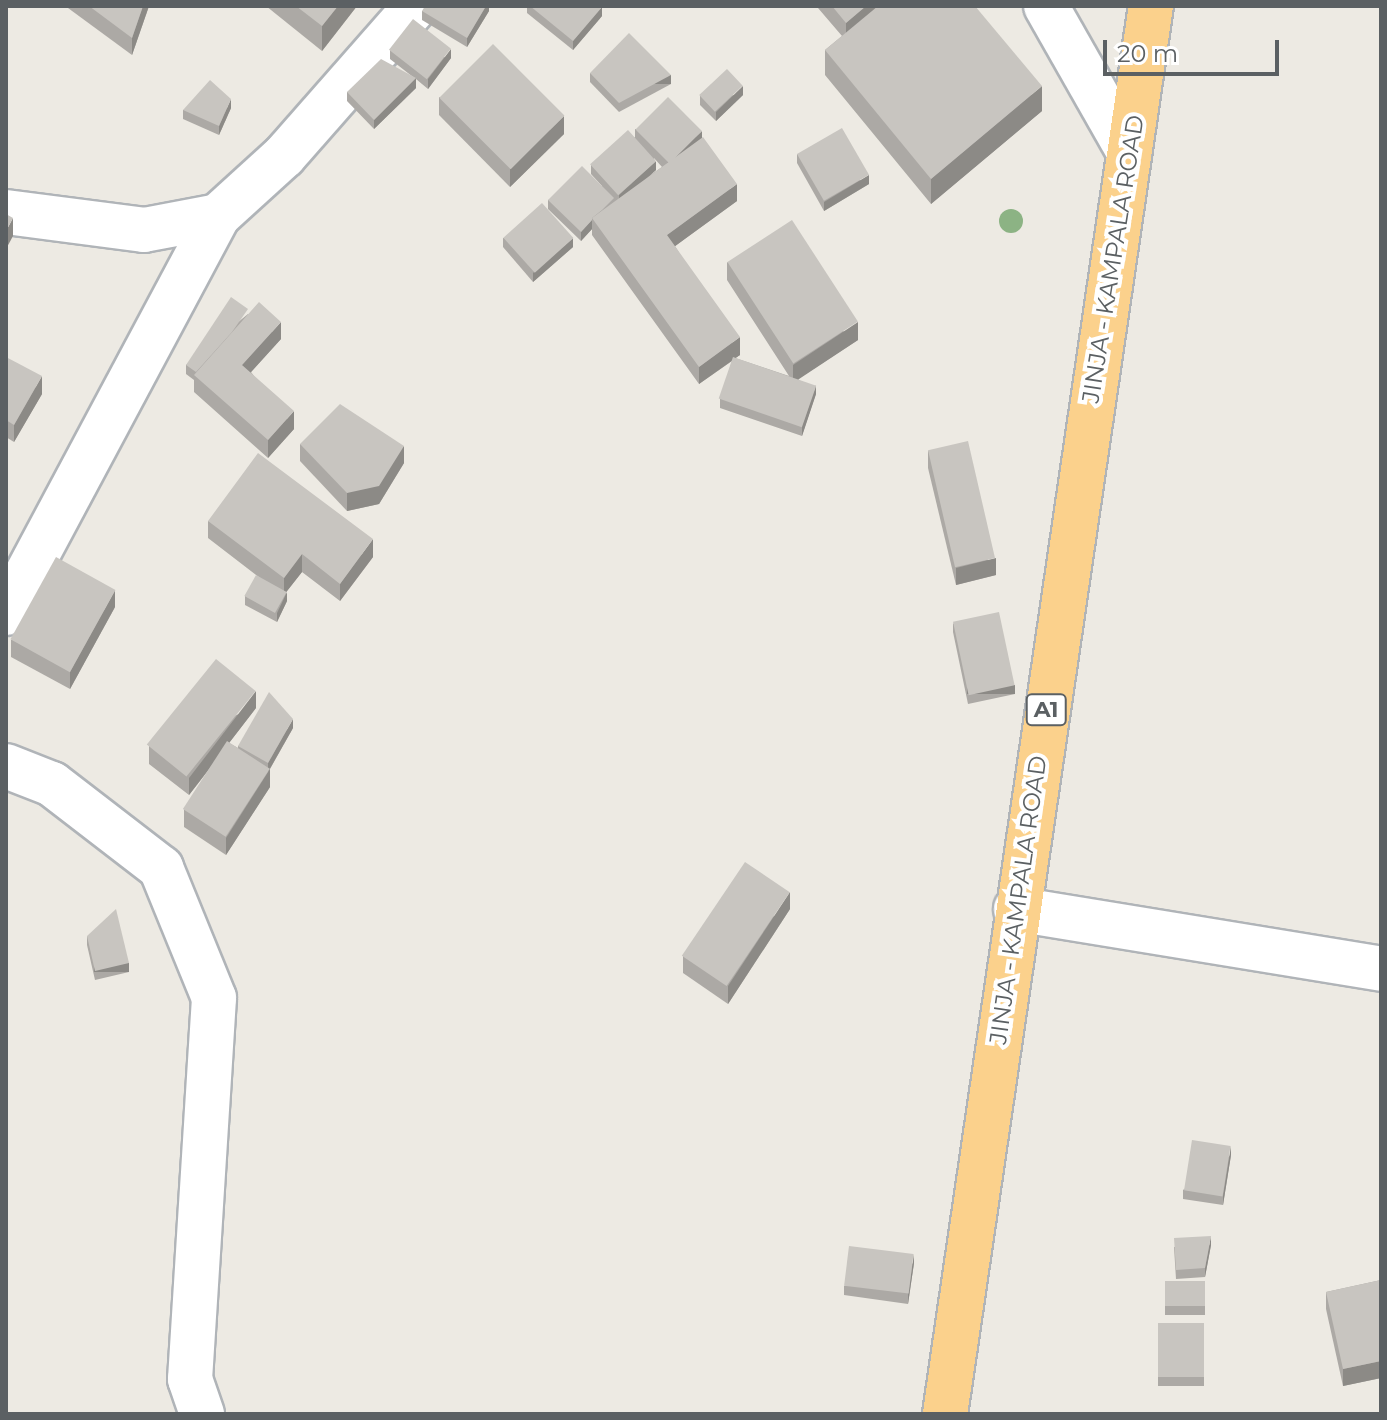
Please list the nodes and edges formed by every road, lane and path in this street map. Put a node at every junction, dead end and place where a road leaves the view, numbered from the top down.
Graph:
1 (416, 6) edge
2 (1046, 6) edge
3 (1151, 6) edge
4 (1129, 152) junction
5 (6, 212) edge
6 (218, 216) junction
7 (6, 613) edge
8 (6, 766) edge
9 (1016, 909) junction
10 (1381, 969) edge
11 (202, 1414) edge
12 (945, 1414) edge

1 - 6 street
2 - 4 street
3 - 4 highway, JINJA - KAMPALA ROAD / A1
4 - 9 highway, JINJA - KAMPALA ROAD / A1
5 - 6 street
6 - 7 street
8 - 11 street
9 - 10 street
9 - 12 highway, JINJA - KAMPALA ROAD / A1

